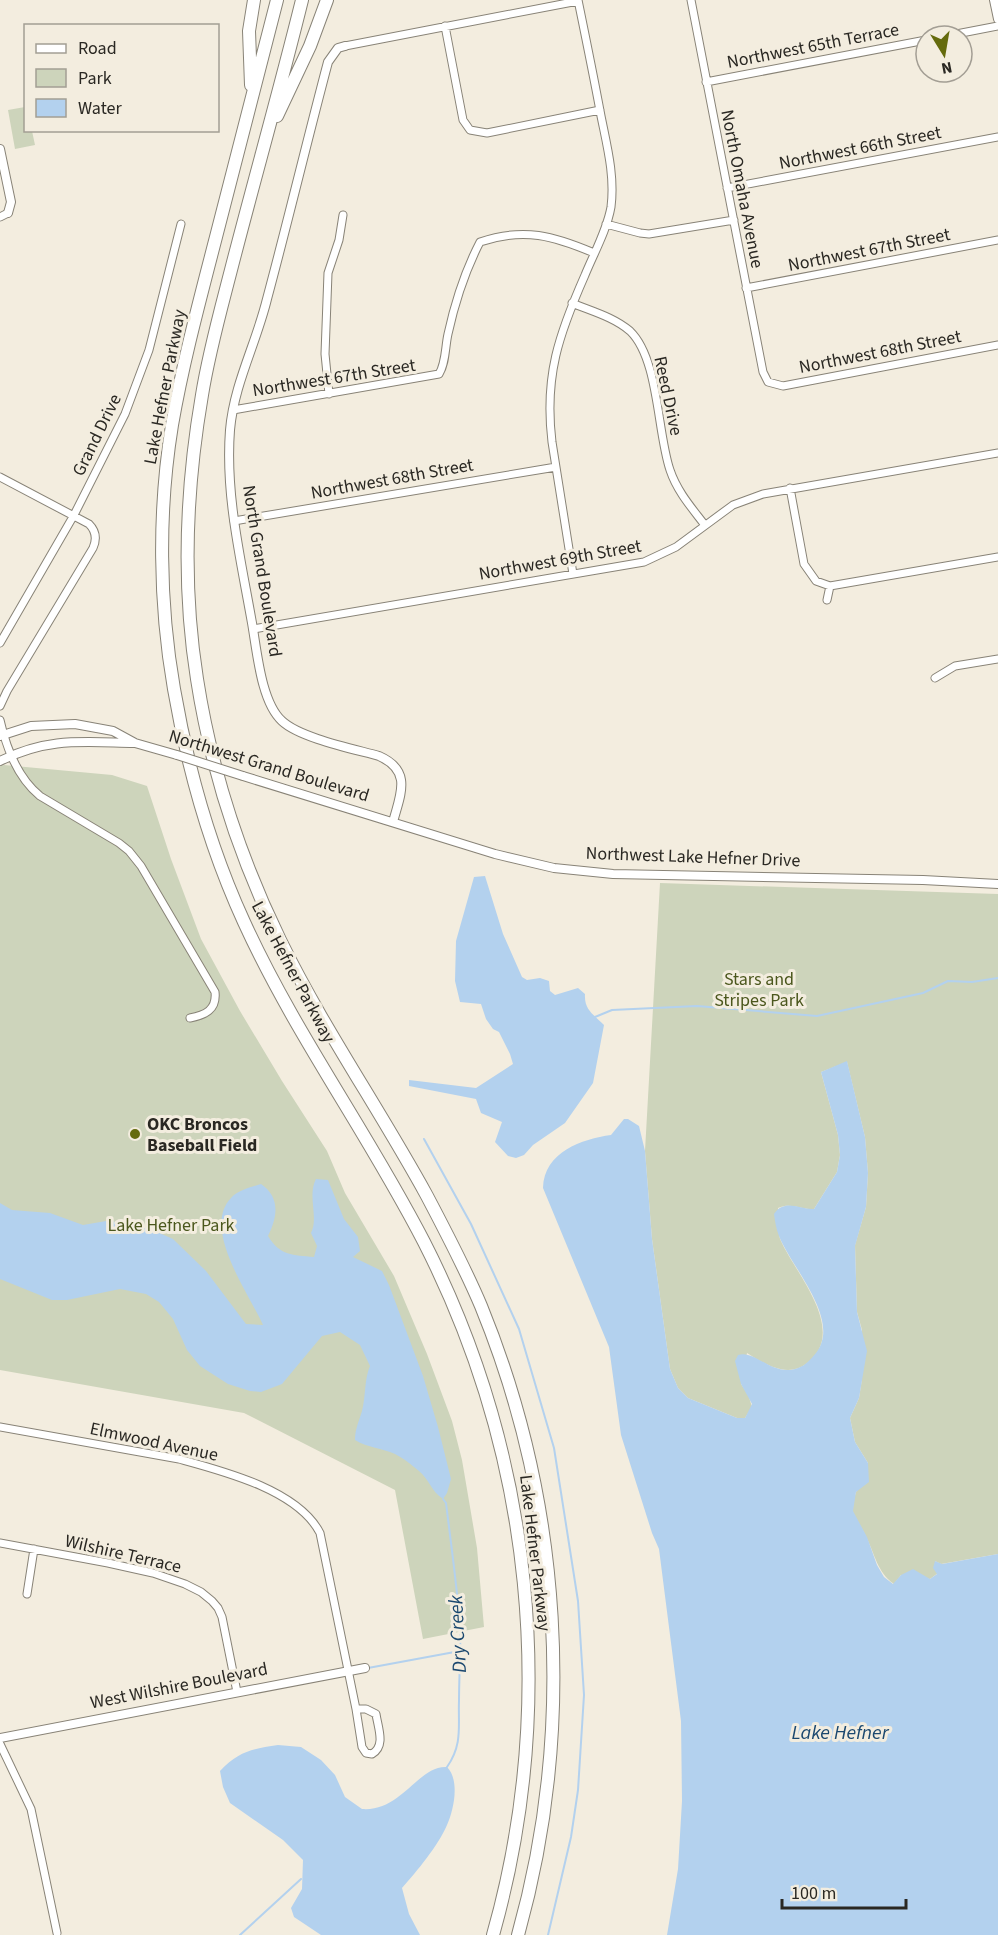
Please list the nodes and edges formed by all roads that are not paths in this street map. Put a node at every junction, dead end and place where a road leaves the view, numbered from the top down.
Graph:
1 (254, 0) edge
2 (277, 0) edge
3 (302, 0) edge
4 (327, 0) edge
5 (578, 0) edge
6 (691, 0) edge
7 (994, 0) edge
8 (998, 19) edge
9 (445, 26) junction
10 (998, 26) edge
11 (974, 31) edge
12 (914, 42) edge
13 (345, 46) joint
14 (706, 82) junction
15 (251, 101) junction
16 (600, 110) junction
17 (998, 137) edge
18 (262, 147) junction
19 (0, 149) edge
20 (727, 188) junction
21 (4, 215) edge
22 (343, 215) dead end
23 (734, 220) junction
24 (181, 224) dead end
25 (606, 224) junction
26 (998, 240) edge
27 (594, 253) junction
28 (746, 288) junction
29 (572, 303) junction
30 (998, 345) edge
31 (768, 382) joint
32 (328, 394) junction
33 (233, 410) junction
34 (998, 453) edge
35 (556, 467) junction
36 (0, 477) edge
37 (790, 488) junction
38 (74, 515) junction
39 (234, 521) junction
40 (704, 524) junction
41 (998, 557) edge
42 (573, 574) junction
43 (830, 586) junction
44 (827, 600) dead end
45 (253, 629) junction
46 (0, 643) edge
47 (998, 659) edge
48 (935, 678) dead end
49 (0, 706) edge
50 (0, 720) edge
51 (2, 735) edge
52 (140, 744) junction
53 (12, 755) junction
54 (0, 761) edge
55 (393, 822) junction
56 (998, 884) edge
57 (190, 1018) dead end
58 (0, 1427) edge
59 (0, 1543) edge
60 (34, 1549) junction
61 (27, 1594) dead end
62 (365, 1668) dead end
63 (348, 1671) junction
64 (237, 1692) junction
65 (356, 1709) junction
66 (0, 1738) edge
67 (0, 1744) edge
68 (57, 1933) dead end
69 (493, 1935) edge
70 (518, 1935) edge

1 - 15 highway
2 - 15 highway, Lake Hefner Parkway
3 - 18 highway, Lake Hefner Parkway
4 - 18 highway
5 - 9 street
5 - 16 street
6 - 14 street, North Omaha Avenue
7 - 8 street
9 - 13 street
9 - 16 street
10 - 11 street
12 - 14 street, Northwest 65th Terrace
13 - 33 street, North Grand Boulevard
14 - 20 street, North Omaha Avenue
15 - 69 highway, Lake Hefner Parkway
16 - 25 street
17 - 20 street, Northwest 66th Street
18 - 70 highway, Lake Hefner Parkway
19 - 21 street
20 - 23 street, North Omaha Avenue
22 - 32 street
23 - 25 street
23 - 28 street, North Omaha Avenue
24 - 38 street, Grand Drive
25 - 27 street
26 - 28 street, Northwest 67th Street
27 - 29 street
27 - 32 street, Northwest 67th Street
28 - 31 street, North Omaha Avenue
29 - 35 street
29 - 40 street, Reed Drive
30 - 31 street, Northwest 68th Street
32 - 33 street, Northwest 67th Street
33 - 39 street, North Grand Boulevard
34 - 37 street, Northwest 69th Street
35 - 39 street, Northwest 68th Street
35 - 42 street
36 - 38 street
37 - 40 street, Northwest 69th Street
37 - 43 street
38 - 46 street, Grand Drive
38 - 49 street
39 - 45 street, North Grand Boulevard
40 - 42 street, Northwest 69th Street
41 - 43 street
42 - 45 street, Northwest 69th Street
43 - 44 street
45 - 55 street, North Grand Boulevard
47 - 48 street
50 - 51 street
51 - 52 street, Northwest Grand Boulevard
51 - 53 street
52 - 53 street, Northwest Grand Boulevard
52 - 55 street, Northwest Grand Boulevard, bridge
53 - 54 street, Northwest Grand Boulevard
53 - 57 street
55 - 56 street, Northwest Lake Hefner Drive
58 - 63 street, Elmwood Avenue
59 - 60 street, Wilshire Terrace
60 - 61 street
60 - 64 street, Wilshire Terrace
62 - 63 street, West Wilshire Boulevard
63 - 64 street, West Wilshire Boulevard
63 - 65 street, Elmwood Avenue
64 - 66 street, West Wilshire Boulevard
65 - 65 street, Elmwood Avenue
67 - 68 street

